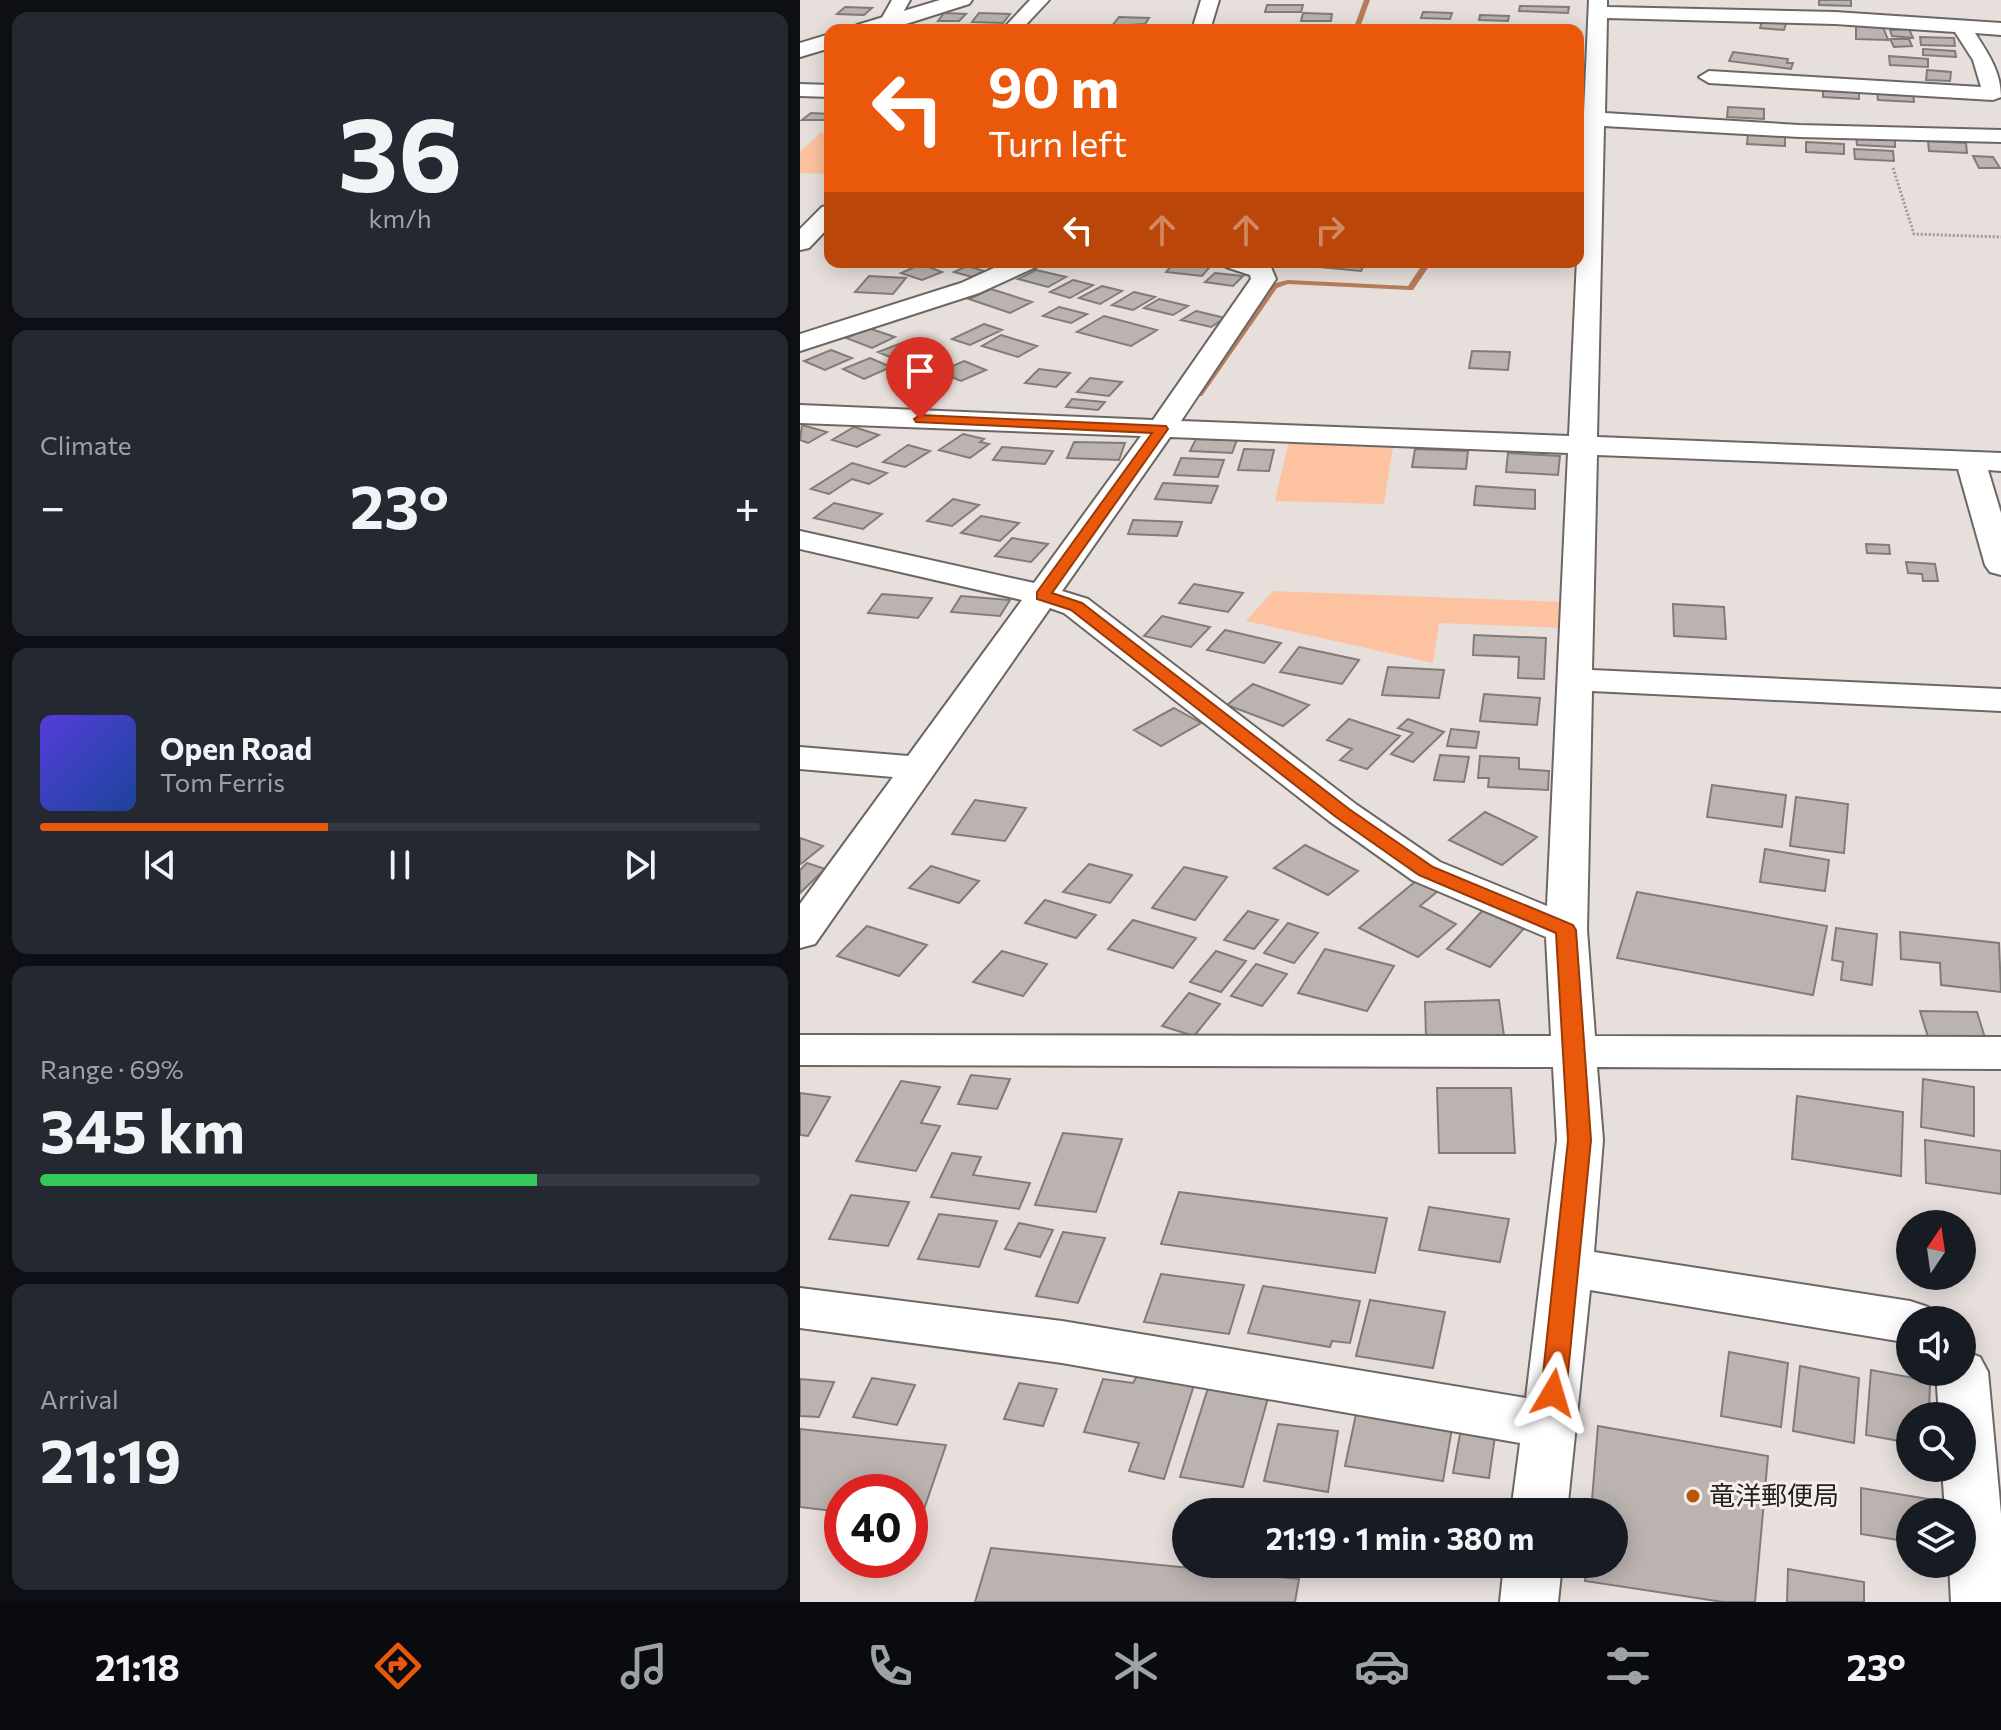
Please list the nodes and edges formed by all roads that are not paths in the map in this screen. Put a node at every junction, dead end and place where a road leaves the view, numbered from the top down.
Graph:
1 (901, 0) edge
2 (962, 0) edge
3 (1040, 0) edge
4 (1210, 0) edge
5 (1598, 6) edge
6 (1731, 15) edge
7 (888, 24) edge
8 (893, 24) edge
9 (1017, 24) edge
10 (1203, 24) edge
11 (1961, 26) junction
12 (2001, 29) edge
13 (824, 43) edge
14 (800, 50) edge
15 (1717, 55) dead end
16 (1709, 77) junction
17 (800, 90) edge
18 (824, 91) edge
19 (1586, 119) edge
20 (1701, 125) junction
21 (2001, 136) edge
22 (800, 207) edge
23 (824, 209) edge
24 (1584, 209) edge
25 (824, 217) edge
26 (800, 243) edge
27 (1014, 268) edge
28 (1254, 268) edge
29 (1583, 268) edge
30 (800, 343) edge
31 (800, 414) edge
32 (1161, 429) junction
33 (1582, 445) junction
34 (1970, 461) junction
35 (2001, 462) edge
36 (800, 540) edge
37 (2001, 565) edge
38 (1042, 595) junction
39 (1574, 680) junction
40 (2001, 700) edge
41 (800, 758) edge
42 (917, 768) junction
43 (1566, 930) junction
44 (800, 934) edge
45 (800, 1050) edge
46 (1572, 1051) junction
47 (2001, 1053) edge
48 (1568, 1267) junction
49 (800, 1308) edge
50 (1896, 1320) edge
51 (1963, 1386) edge
52 (1550, 1425) junction
53 (1541, 1498) edge
54 (1532, 1578) edge
55 (1529, 1602) edge
56 (1980, 1602) edge

1 - 7 street
2 - 8 main road
3 - 9 street
4 - 10 street
5 - 6 street
5 - 19 street
6 - 11 street
11 - 12 street
11 - 16 street
13 - 14 main road
15 - 16 street
16 - 20 street
17 - 18 street
19 - 20 street
19 - 24 street
20 - 21 street
22 - 23 street
25 - 26 street
27 - 30 street
28 - 32 street
29 - 33 street
31 - 32 street
32 - 33 street
32 - 38 street
33 - 34 street
33 - 39 street
34 - 35 street
34 - 37 street
36 - 38 street
38 - 42 street
38 - 43 street
39 - 40 street
39 - 43 street
41 - 42 street
42 - 44 street
43 - 46 street
45 - 46 street
46 - 47 street
46 - 48 street
48 - 50 street
48 - 52 street
49 - 52 street
51 - 56 street
52 - 53 street
54 - 55 street

